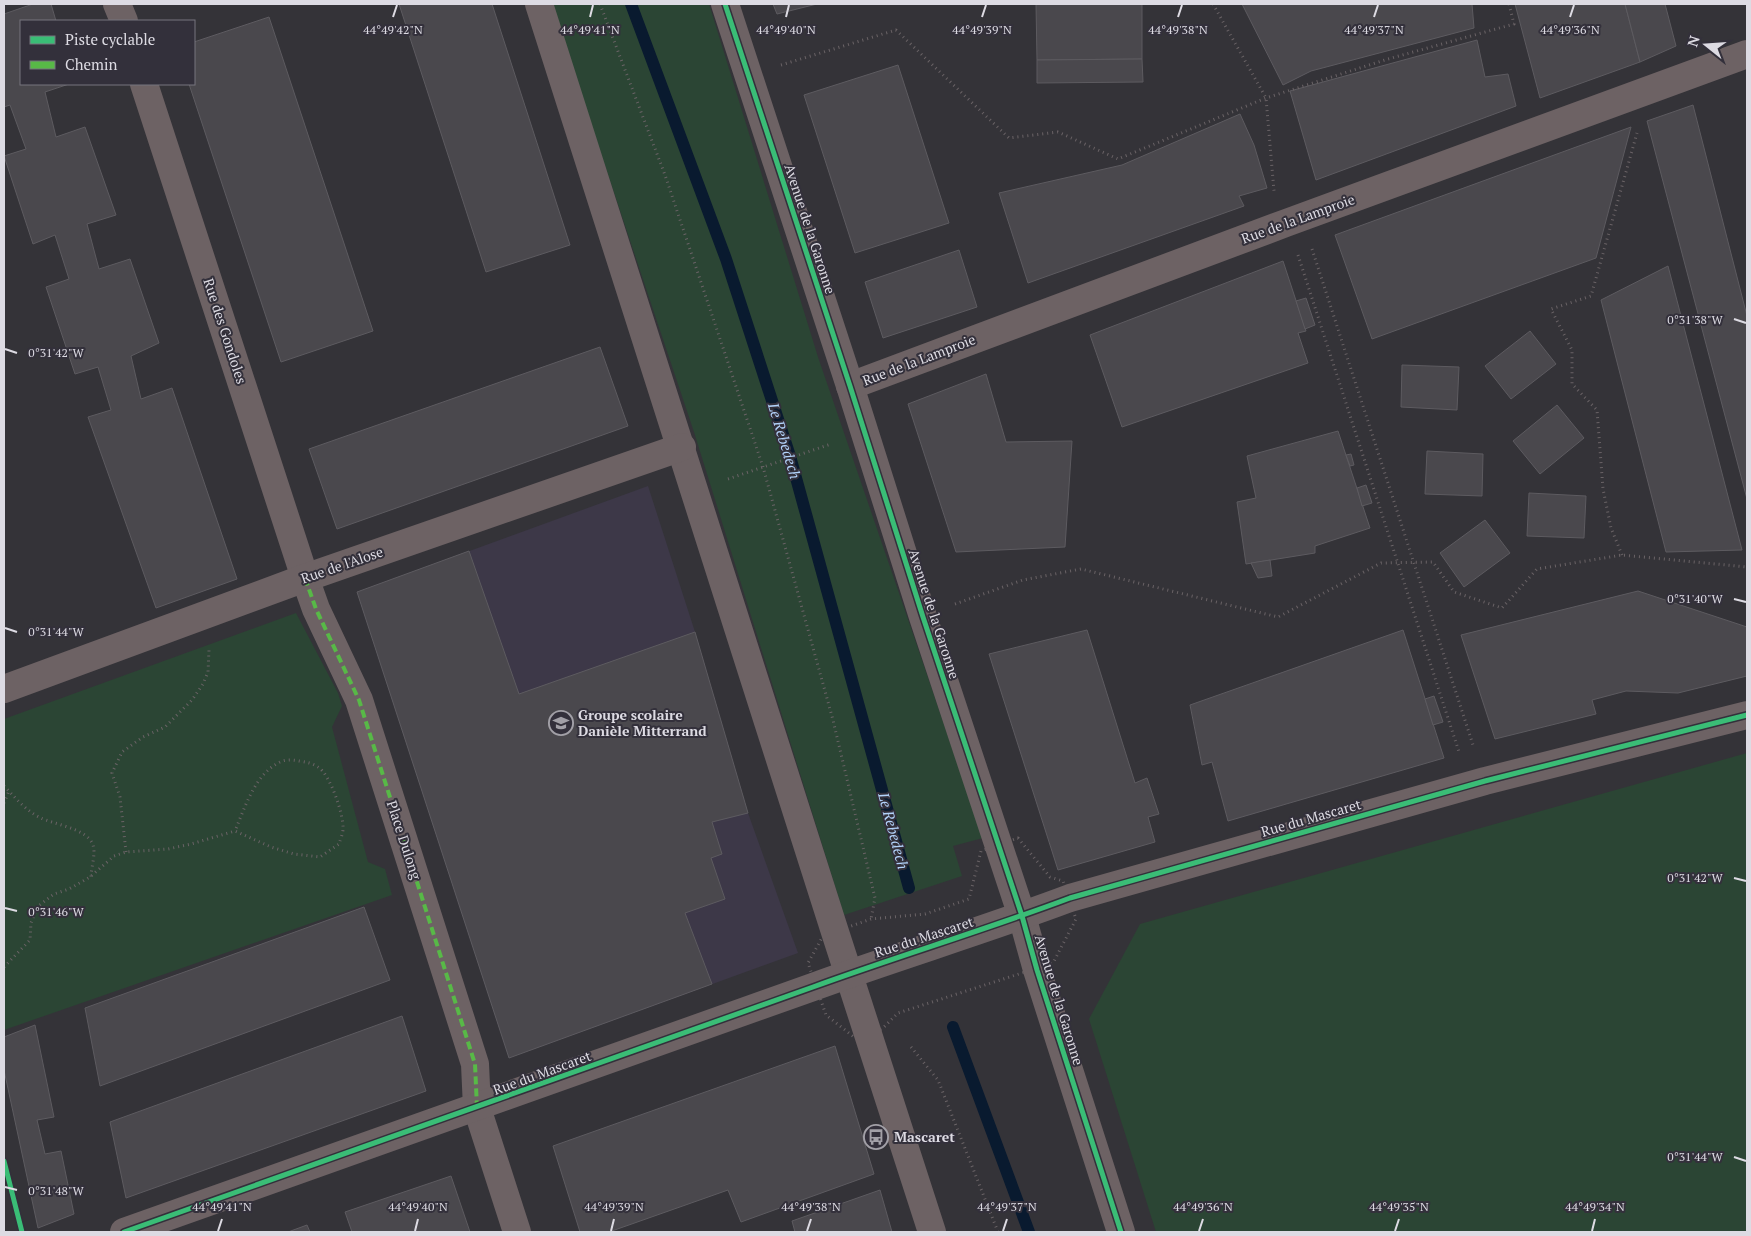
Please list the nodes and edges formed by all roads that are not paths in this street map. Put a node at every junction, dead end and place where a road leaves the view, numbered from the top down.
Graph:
1 (117, 4) edge
2 (540, 4) edge
3 (725, 4) edge
4 (124, 20) edge
5 (1747, 54) edge
6 (144, 85) edge
7 (850, 386) junction
8 (682, 447) junction
9 (306, 578) junction
10 (4, 689) edge
11 (1747, 715) edge
12 (1022, 916) junction
13 (849, 974) junction
14 (477, 1108) junction
15 (124, 1232) edge
16 (517, 1232) edge
17 (932, 1232) edge
18 (1121, 1232) edge

1 - 4 street
2 - 8 street
3 - 7 street, Avenue de la Garonne
5 - 7 street, Rue de la Lamproie
6 - 9 street, Rue des Gondoles
7 - 12 street, Avenue de la Garonne
8 - 9 street, Rue de l'Alose
8 - 13 street
9 - 10 street, Rue de l'Alose
9 - 14 street, Place Dulong
11 - 12 street, Rue du Mascaret
12 - 13 street, Rue du Mascaret
12 - 18 street, Avenue de la Garonne
13 - 14 street, Rue du Mascaret
13 - 17 street
14 - 15 street, Rue du Mascaret
14 - 16 street, Place Dulong

